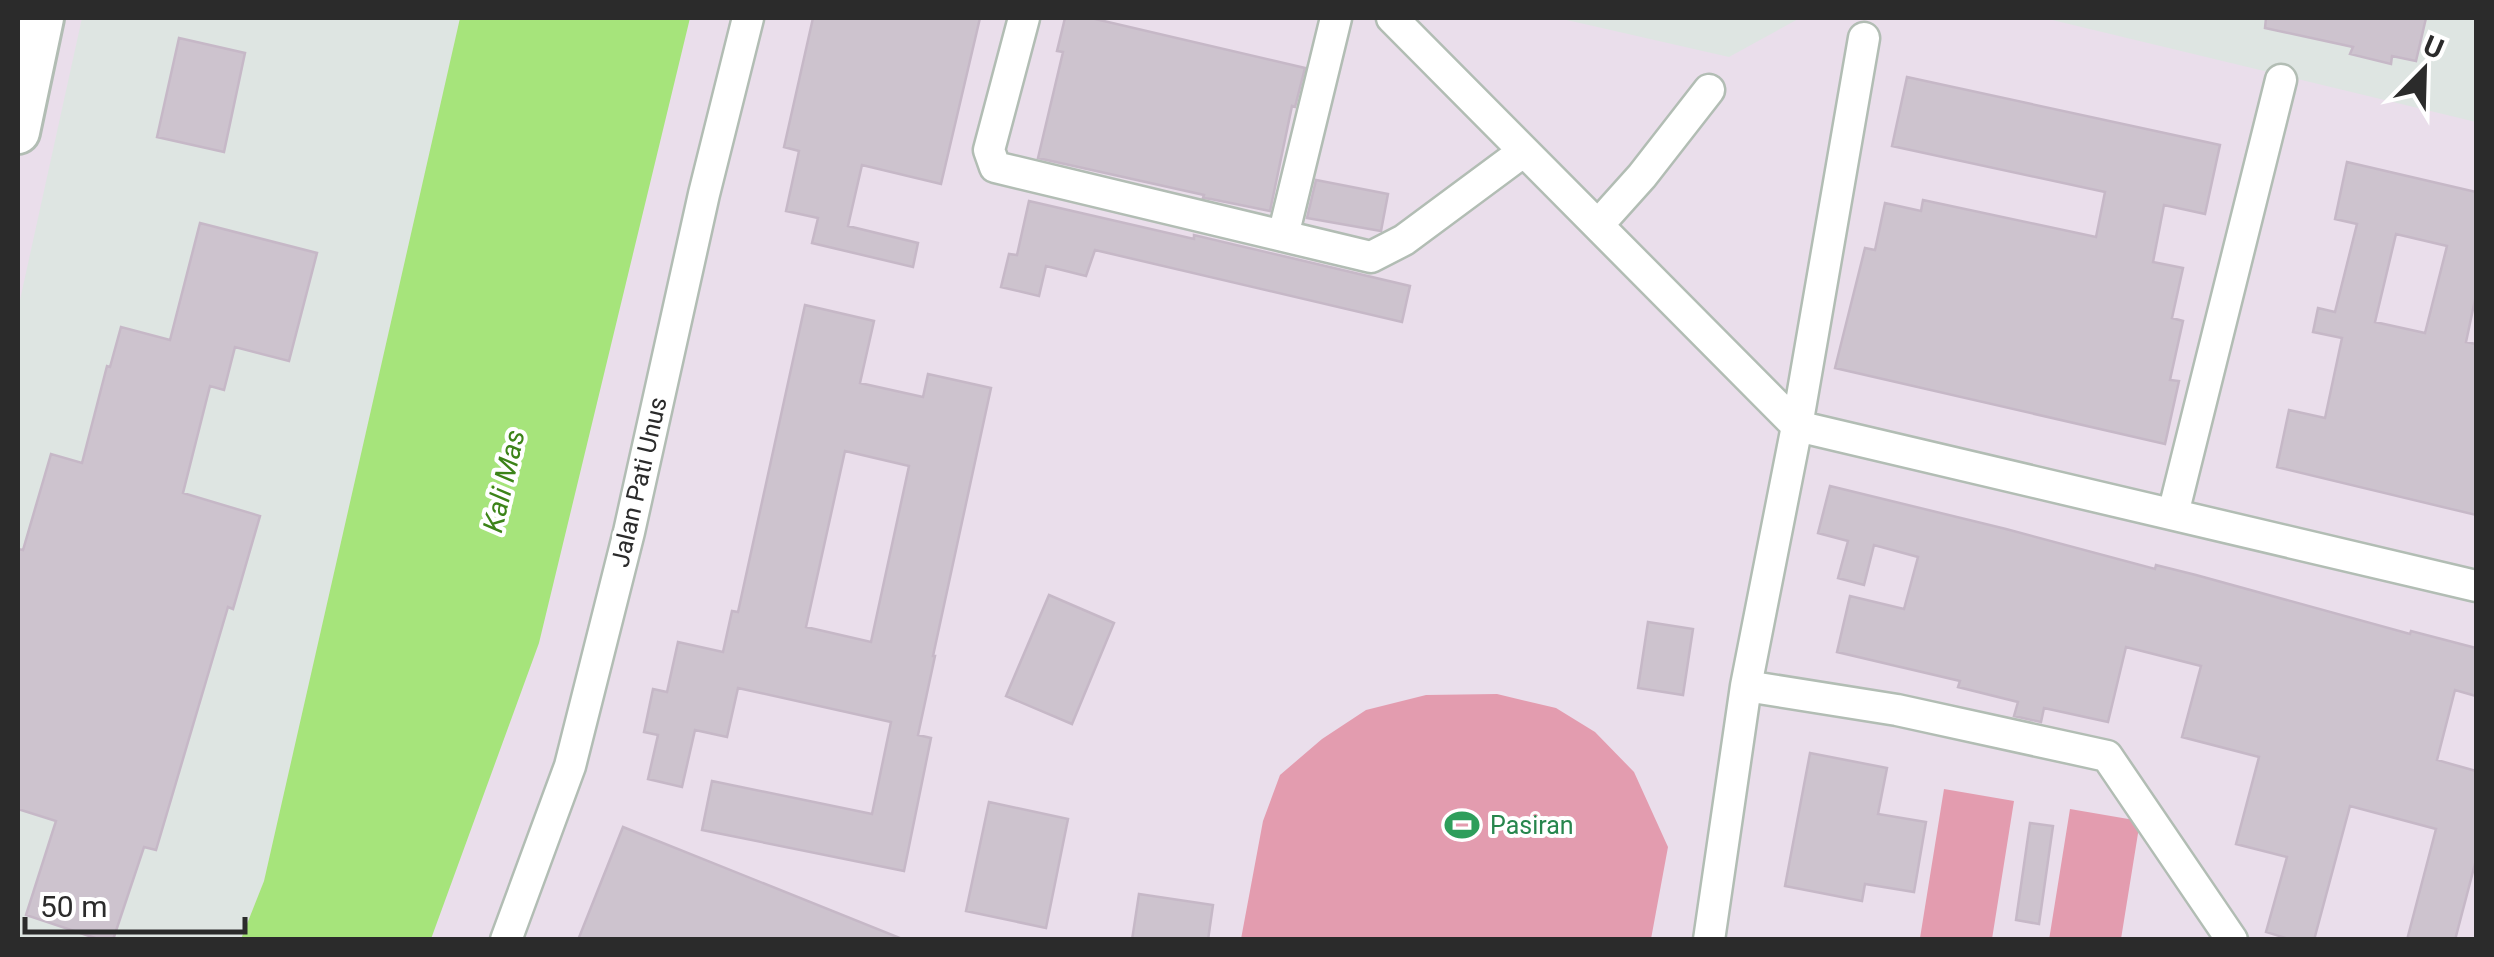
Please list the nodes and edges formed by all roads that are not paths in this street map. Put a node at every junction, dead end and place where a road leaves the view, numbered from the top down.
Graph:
1 (42, 18) edge
2 (748, 18) edge
3 (1024, 18) edge
4 (1336, 18) edge
5 (1392, 18) edge
6 (1864, 38) dead end
7 (2281, 80) dead end
8 (1709, 90) dead end
9 (18, 132) edge
10 (1524, 150) junction
11 (1598, 226) junction
12 (1283, 236) junction
13 (1797, 426) junction
14 (2173, 514) junction
15 (2476, 586) edge
16 (1746, 686) junction
17 (506, 940) edge
18 (1709, 940) edge
19 (2232, 940) edge

1 - 9 street
2 - 17 street, Jalan Pati Unus
3 - 12 street
4 - 12 street
5 - 10 street
6 - 13 street
7 - 14 street
8 - 11 street
10 - 11 street
10 - 12 street
11 - 13 street
13 - 14 street
13 - 16 street
14 - 15 street
16 - 18 street
16 - 19 street

